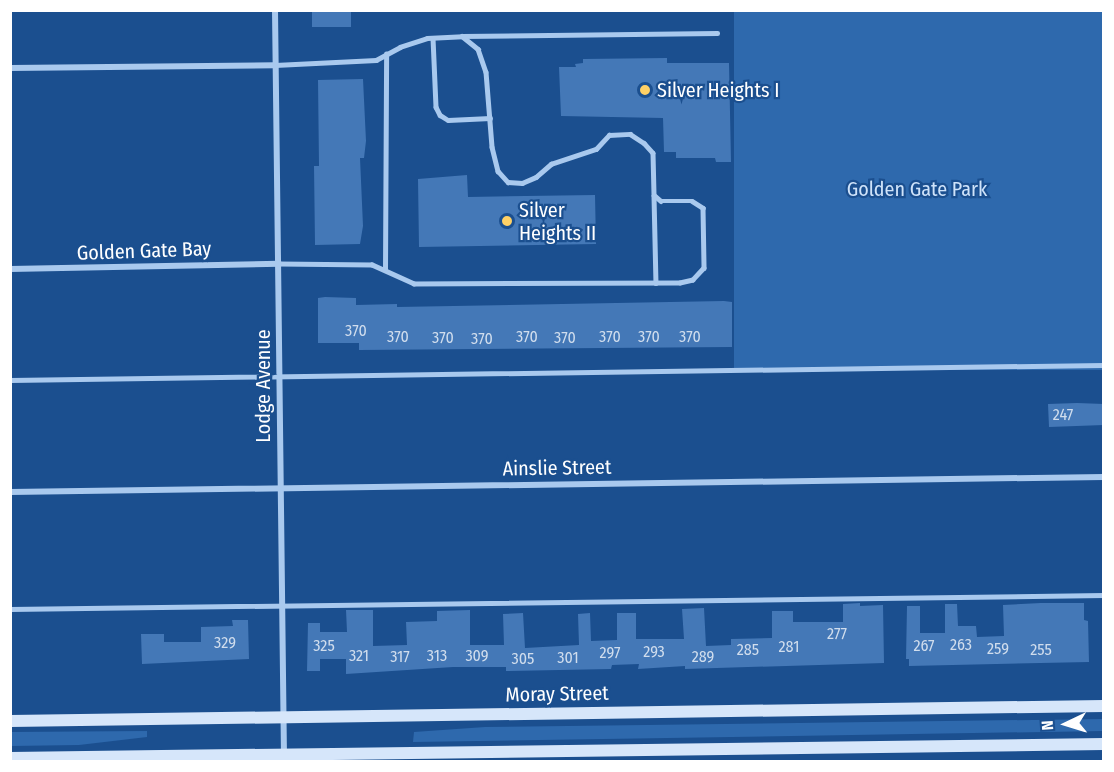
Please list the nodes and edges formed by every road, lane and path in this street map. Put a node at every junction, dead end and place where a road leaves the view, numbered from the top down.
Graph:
1 (275, 10) edge
2 (717, 33) dead end
3 (462, 36) junction
4 (433, 38) junction
5 (386, 54) junction
6 (276, 65) junction
7 (10, 68) edge
8 (490, 118) junction
9 (654, 195) junction
10 (279, 264) junction
11 (10, 269) edge
12 (385, 270) junction
13 (656, 283) junction
14 (1104, 365) edge
15 (280, 377) junction
16 (10, 380) edge
17 (1104, 477) edge
18 (281, 489) junction
19 (10, 492) edge
20 (1104, 595) edge
21 (282, 605) junction
22 (10, 609) edge
23 (1104, 706) edge
24 (283, 718) junction
25 (10, 721) edge
26 (1104, 744) edge
27 (10, 758) edge
28 (284, 758) edge

1 - 6 street, Lodge Avenue
2 - 3 lane
3 - 4 lane
3 - 8 lane
4 - 5 lane
4 - 8 lane
5 - 6 lane
5 - 12 lane
6 - 7 street
6 - 10 street, Lodge Avenue
8 - 9 lane
9 - 13 lane
9 - 13 lane
10 - 11 street, Golden Gate Bay
10 - 12 lane
10 - 15 street, Lodge Avenue
12 - 13 lane
14 - 15 lane
15 - 16 lane
15 - 18 street, Lodge Avenue
17 - 18 street, Ainslie Street
18 - 19 street, Ainslie Street
18 - 21 street, Lodge Avenue
20 - 21 lane
21 - 22 lane
21 - 24 street, Lodge Avenue
23 - 24 main road, Moray Street
24 - 25 main road, Moray Street
24 - 28 street, Lodge Avenue
26 - 28 main road
27 - 28 main road

